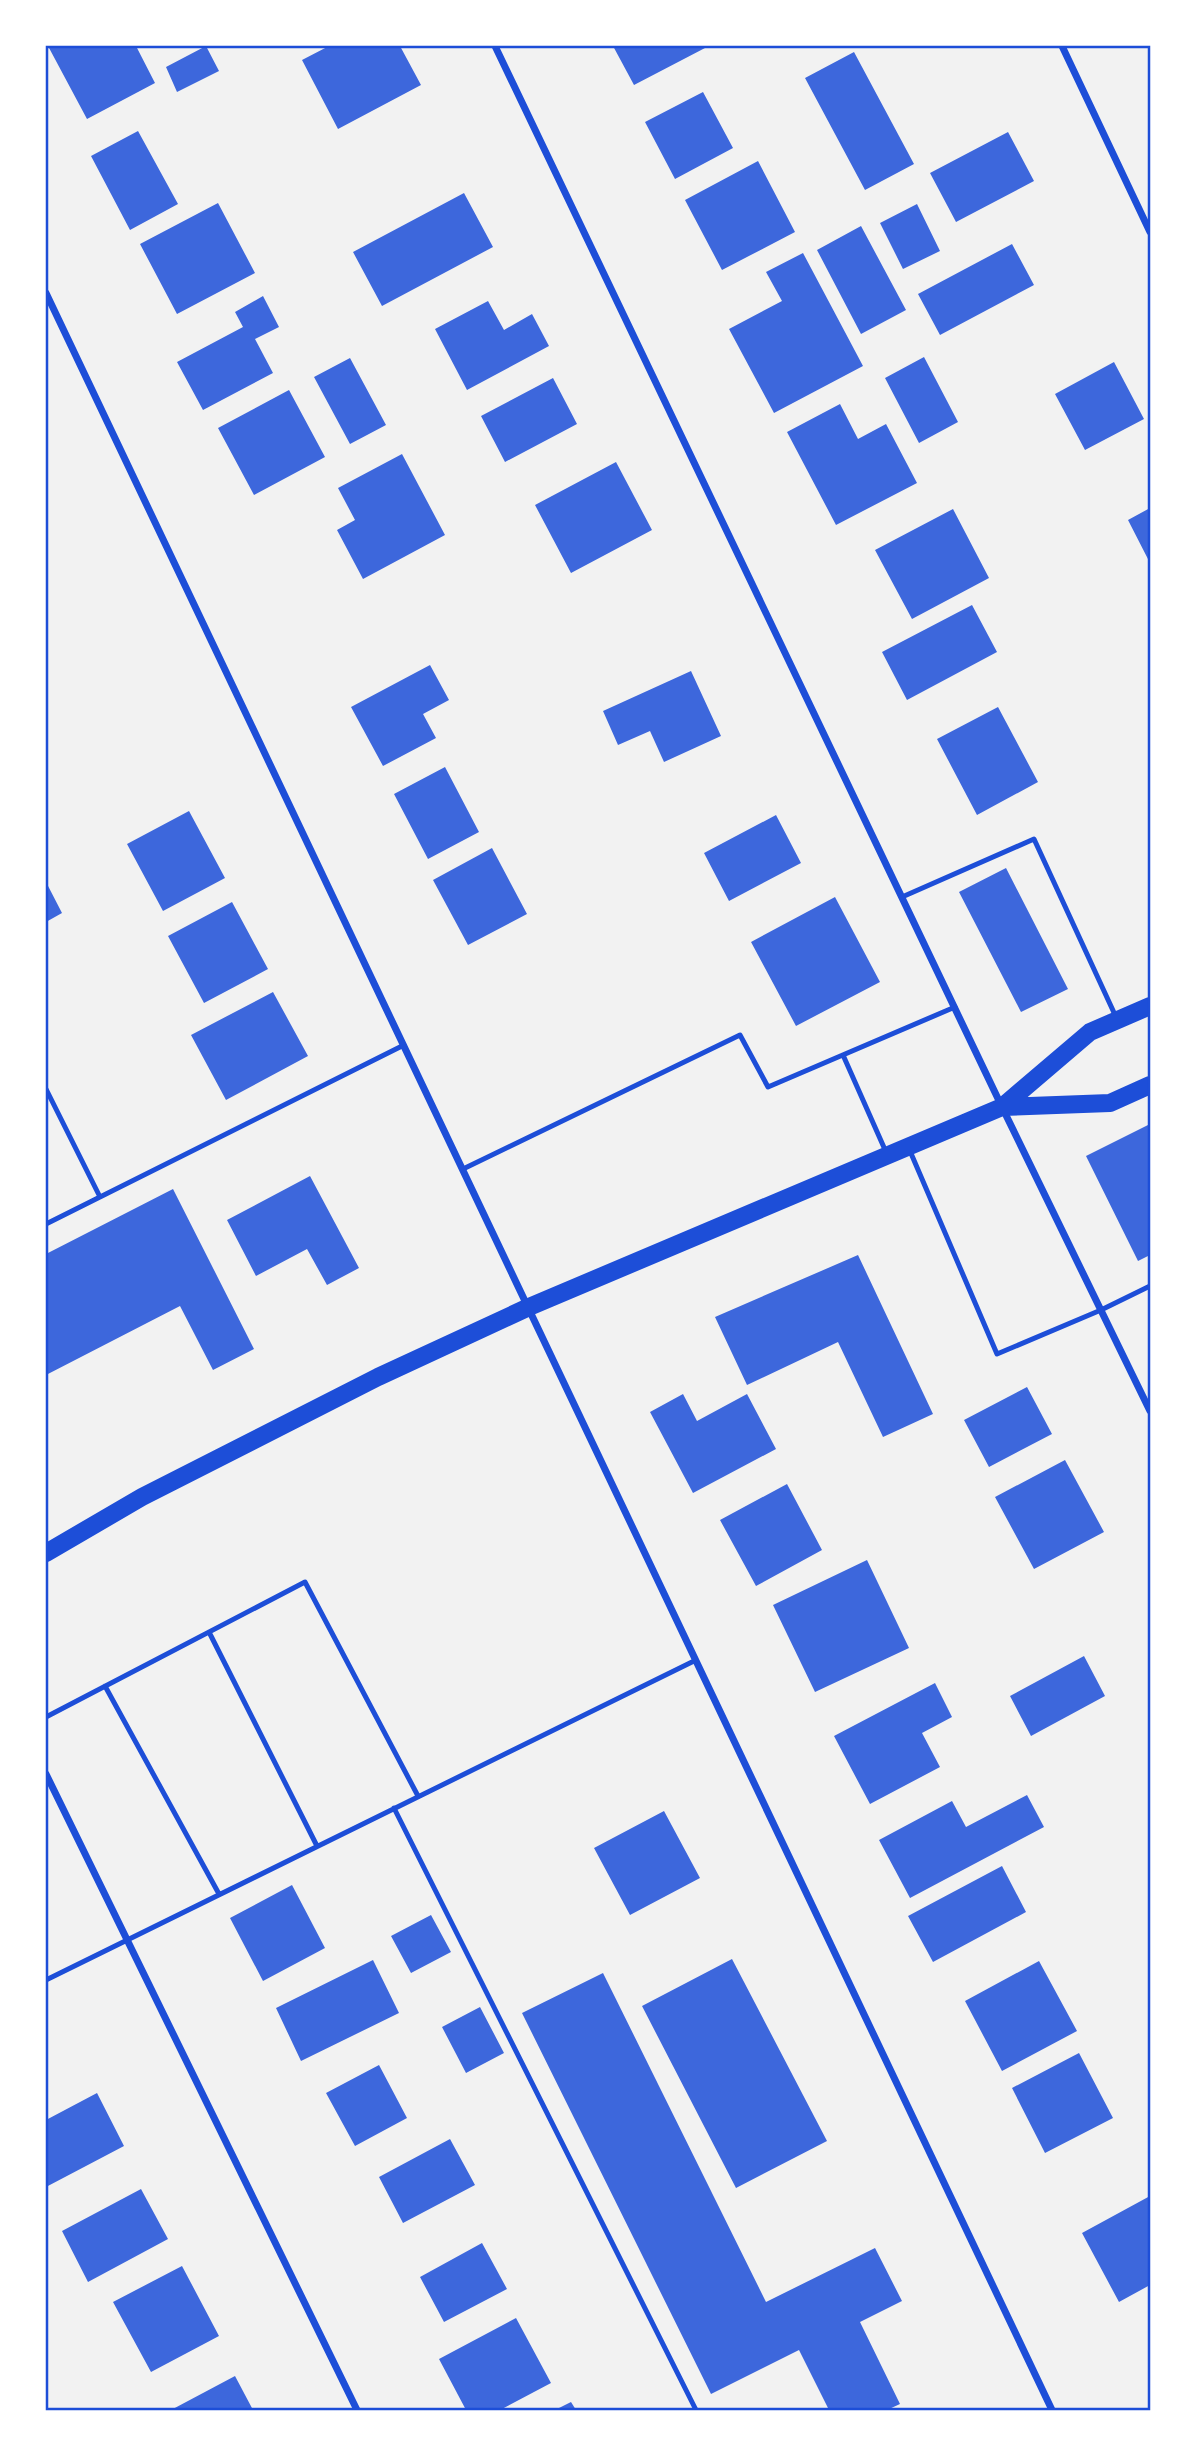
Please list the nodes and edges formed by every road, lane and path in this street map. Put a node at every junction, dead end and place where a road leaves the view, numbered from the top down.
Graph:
1 (495, 46) edge
2 (1062, 46) edge
3 (1150, 232) edge
4 (46, 293) edge
5 (902, 897) junction
6 (1150, 1006) edge
7 (955, 1007) junction
8 (1117, 1020) junction
9 (404, 1045) junction
10 (843, 1055) junction
11 (1150, 1086) edge
12 (46, 1088) edge
13 (1002, 1107) junction
14 (909, 1146) junction
15 (887, 1156) junction
16 (463, 1169) junction
17 (100, 1197) junction
18 (46, 1224) edge
19 (1150, 1286) edge
20 (529, 1307) junction
21 (1101, 1310) junction
22 (1150, 1411) edge
23 (46, 1553) edge
24 (209, 1632) junction
25 (694, 1661) junction
26 (105, 1686) junction
27 (46, 1717) edge
28 (46, 1774) edge
29 (418, 1797) junction
30 (394, 1808) junction
31 (317, 1846) junction
32 (219, 1894) junction
33 (128, 1938) junction
34 (46, 1980) edge
35 (357, 2410) edge
36 (696, 2410) edge
37 (1052, 2410) edge

1 - 5 street
2 - 3 street
4 - 9 street
5 - 7 street
5 - 8 lane
6 - 8 main road
7 - 10 lane
7 - 13 street
8 - 13 main road
9 - 16 street
9 - 17 lane
10 - 15 lane
10 - 16 lane
11 - 13 main road
12 - 17 lane
13 - 14 main road
13 - 21 street
14 - 15 main road
14 - 21 lane
15 - 20 main road
16 - 20 street
17 - 18 lane
19 - 21 lane
20 - 23 main road
20 - 25 street
21 - 22 street
24 - 26 lane
24 - 29 lane
24 - 31 lane
25 - 29 lane
25 - 37 street
26 - 27 lane
26 - 32 lane
28 - 33 street
29 - 30 lane
30 - 31 lane
30 - 36 lane
31 - 32 lane
32 - 33 lane
33 - 34 lane
33 - 35 street

